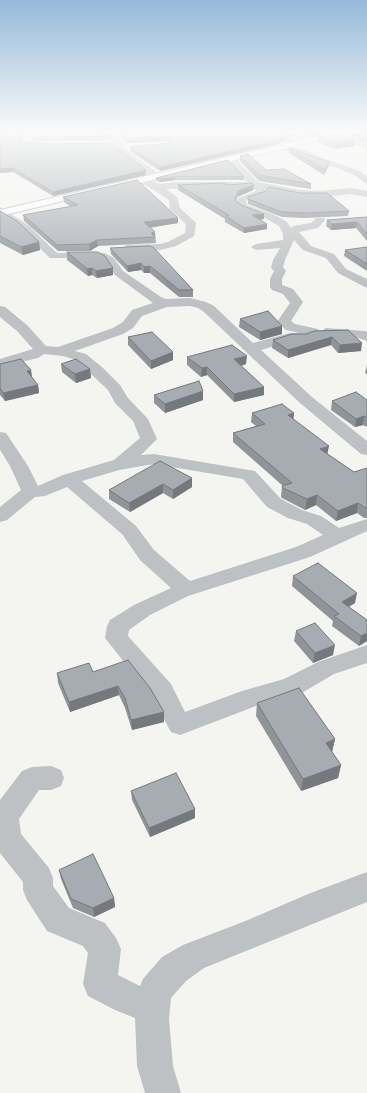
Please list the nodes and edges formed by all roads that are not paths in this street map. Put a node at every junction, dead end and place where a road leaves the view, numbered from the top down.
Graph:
1 (123, 183) edge
2 (150, 183) edge
3 (254, 184) junction
4 (159, 187) junction
5 (367, 194) edge
6 (1, 212) edge
7 (322, 221) dead end
8 (292, 238) junction
9 (256, 247) dead end
10 (339, 251) dead end
11 (321, 253) junction
12 (91, 255) junction
13 (366, 282) edge
14 (165, 303) junction
15 (0, 310) edge
16 (365, 333) edge
17 (310, 334) junction
18 (251, 348) junction
19 (42, 350) junction
20 (64, 352) junction
21 (0, 363) edge
22 (0, 437) edge
23 (367, 450) edge
24 (120, 464) junction
25 (69, 479) junction
26 (31, 491) junction
27 (0, 516) edge
28 (367, 525) edge
29 (338, 536) junction
30 (183, 587) junction
31 (367, 654) edge
32 (51, 778) dead end
33 (367, 887) edge
34 (153, 1007) junction
35 (163, 1093) edge

1 - 6 street
2 - 4 street
3 - 4 street
3 - 5 street
3 - 8 street
4 - 12 street
6 - 12 street
7 - 8 street
8 - 9 street
8 - 11 street
8 - 17 street
10 - 11 street
11 - 13 street
12 - 14 street
14 - 18 street
14 - 20 street
15 - 19 street
16 - 17 street
17 - 18 street
18 - 23 street
19 - 20 street
19 - 21 street
20 - 24 street
22 - 26 street
24 - 25 street
24 - 29 street
25 - 26 street
25 - 30 street
26 - 27 street
28 - 29 street
29 - 30 street
30 - 31 street
32 - 34 street
33 - 34 street
34 - 35 street

